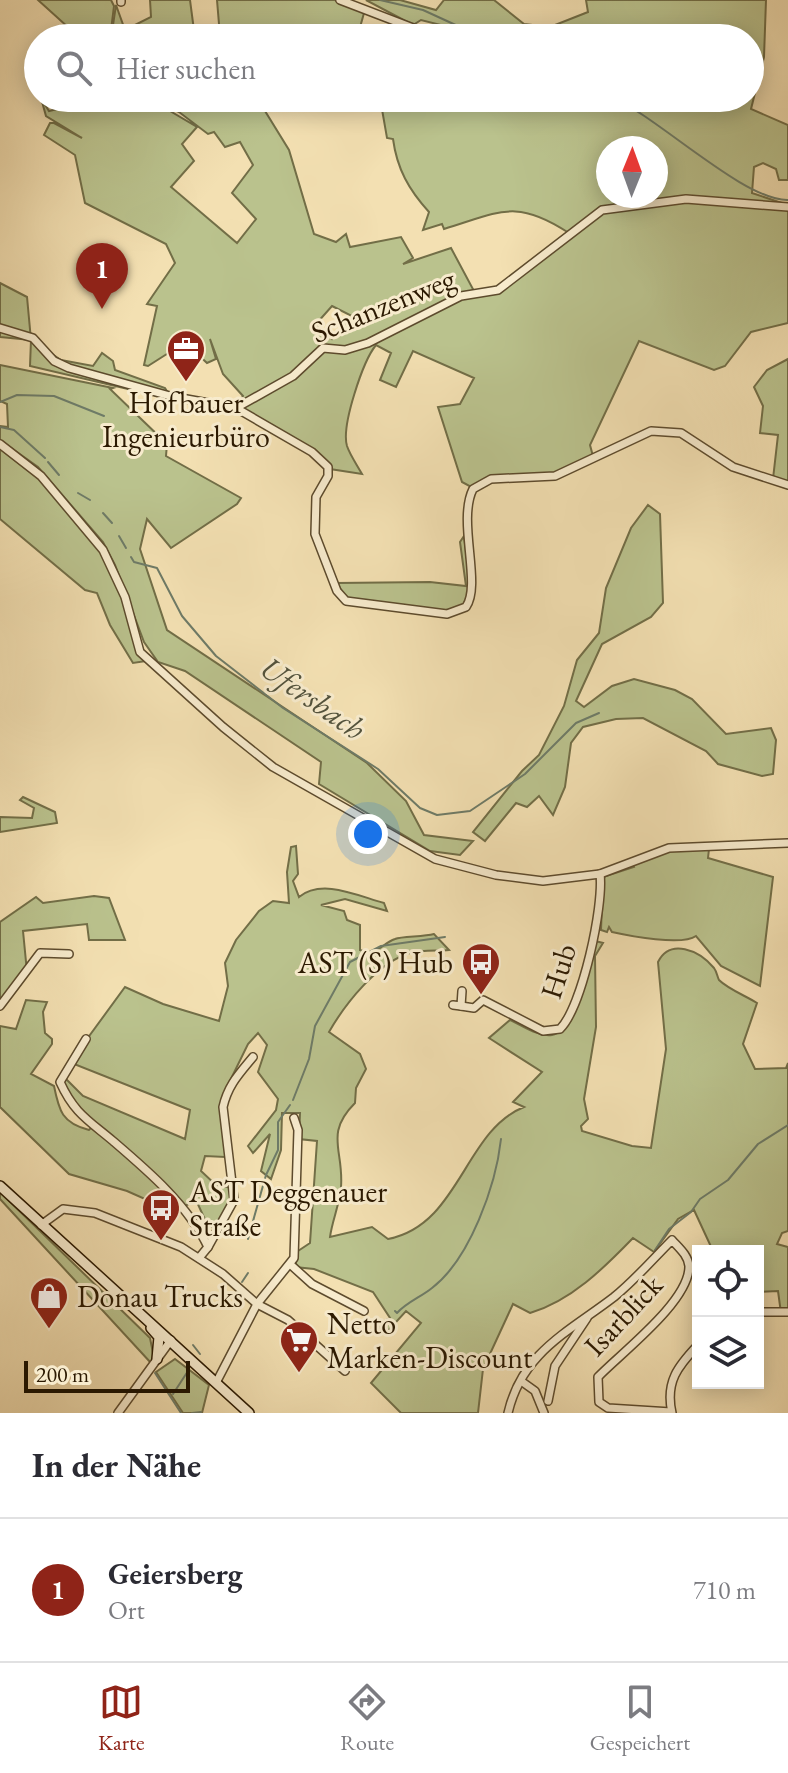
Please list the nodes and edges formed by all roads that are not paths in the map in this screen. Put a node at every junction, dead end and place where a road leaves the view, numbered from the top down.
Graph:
1 (340, 0) edge
2 (403, 24) edge
3 (788, 207) edge
4 (0, 328) edge
5 (236, 408) junction
6 (0, 444) edge
7 (788, 485) edge
8 (788, 843) edge
9 (600, 874) junction
10 (69, 954) dead end
11 (462, 991) dead end
12 (0, 1006) edge
13 (86, 1039) dead end
14 (253, 1057) dead end
15 (294, 1118) dead end
16 (0, 1186) edge
17 (41, 1225) junction
18 (208, 1247) junction
19 (199, 1258) junction
20 (291, 1265) junction
21 (257, 1304) junction
22 (134, 1307) junction
23 (364, 1311) dead end
24 (764, 1312) edge
25 (788, 1312) edge
26 (591, 1314) junction
27 (173, 1342) junction
28 (692, 1352) edge
29 (157, 1359) junction
30 (345, 1371) dead end
31 (217, 1381) junction
32 (521, 1381) junction
33 (548, 1401) dead end
34 (672, 1412) edge
35 (118, 1413) edge
36 (249, 1413) edge
37 (508, 1413) edge
38 (544, 1413) edge

1 - 2 street
3 - 5 street, Schanzenweg
4 - 5 street
5 - 7 street
6 - 9 street
8 - 9 street
9 - 11 street, Hub
10 - 12 street
13 - 18 street
14 - 18 street
15 - 20 street
16 - 17 main road
17 - 19 street
17 - 22 main road
18 - 19 street
19 - 21 street
20 - 21 street
20 - 23 street
21 - 30 street
21 - 31 street
22 - 27 main road
22 - 29 main road
24 - 25 street
26 - 32 street
26 - 33 street
26 - 34 street, Isarblick
27 - 29 street
27 - 31 main road
28 - 34 street
29 - 35 street
31 - 36 main road
32 - 37 street
32 - 38 street

